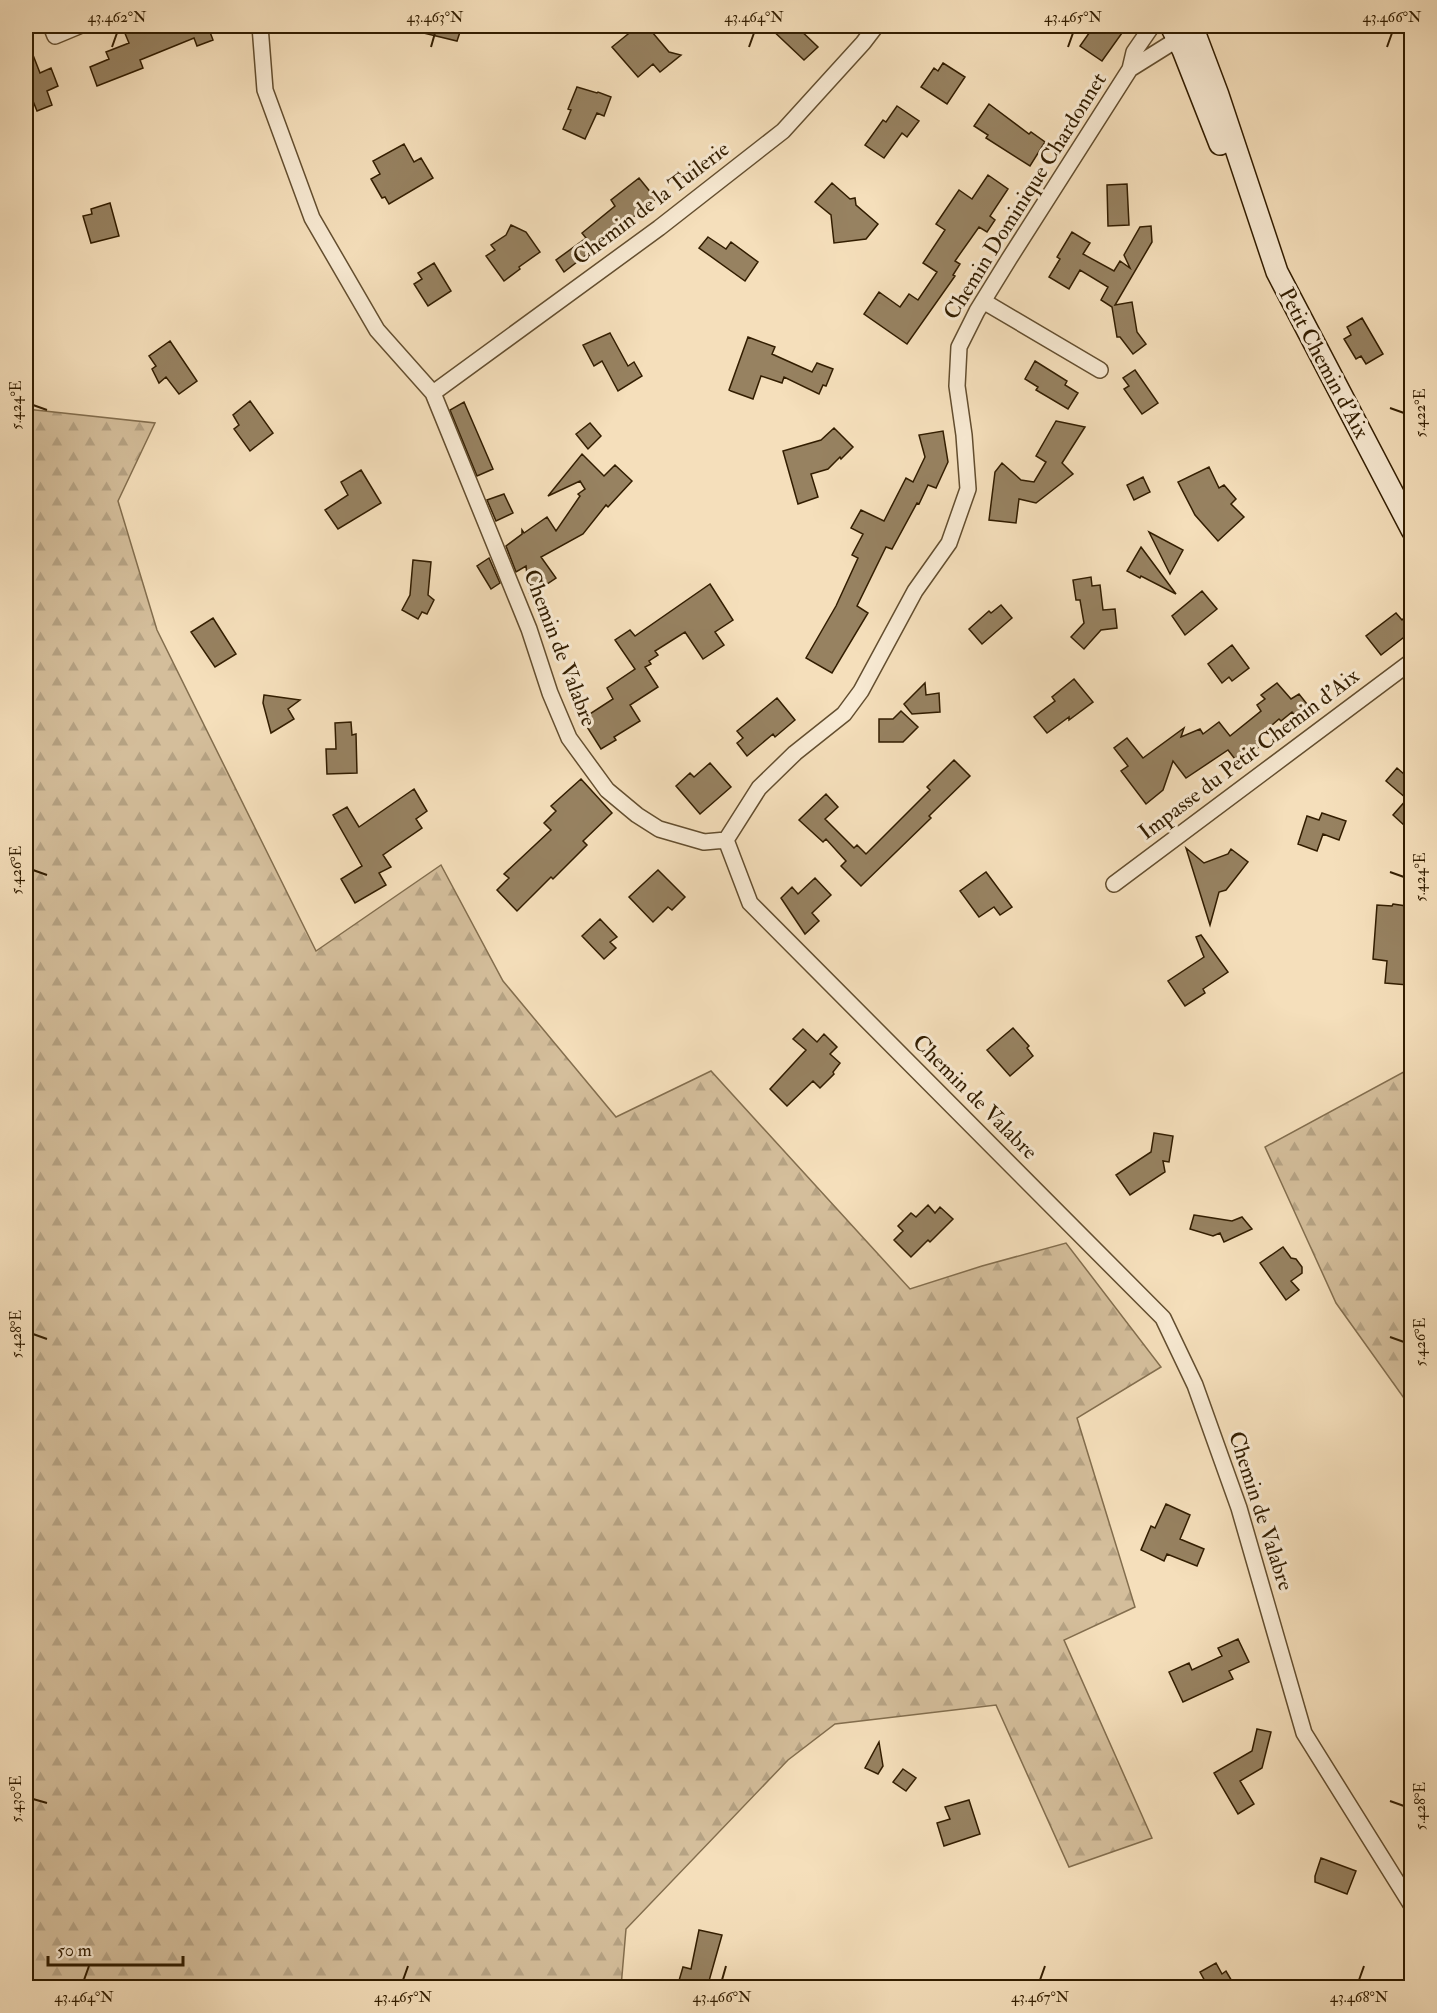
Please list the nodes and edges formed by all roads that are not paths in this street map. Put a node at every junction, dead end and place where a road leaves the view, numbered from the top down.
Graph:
1 (51, 26) edge
2 (80, 26) edge
3 (260, 26) edge
4 (876, 26) edge
5 (1152, 26) edge
6 (1184, 29) edge
7 (1130, 69) junction
8 (1248, 191) junction
9 (983, 301) junction
10 (1100, 370) dead end
11 (433, 393) junction
12 (1412, 530) edge
13 (1412, 661) edge
14 (726, 840) junction
15 (1114, 884) dead end
16 (1412, 1906) edge

1 - 2 street
3 - 11 street, Chemin de Valabre
4 - 11 street, Chemin de la Tuilerie
5 - 7 street, Chemin Dominique Chardonnet
6 - 7 street, Chemin Dominique Chardonnet
6 - 8 street, Petit Chemin d'Aix
6 - 8 street, Petit Chemin d'Aix
7 - 9 street, Chemin Dominique Chardonnet
8 - 12 street, Petit Chemin d'Aix
9 - 10 street
9 - 14 street, Chemin Dominique Chardonnet
11 - 14 street, Chemin de Valabre
13 - 15 street, Impasse du Petit Chemin d'Aix
14 - 16 street, Chemin de Valabre

